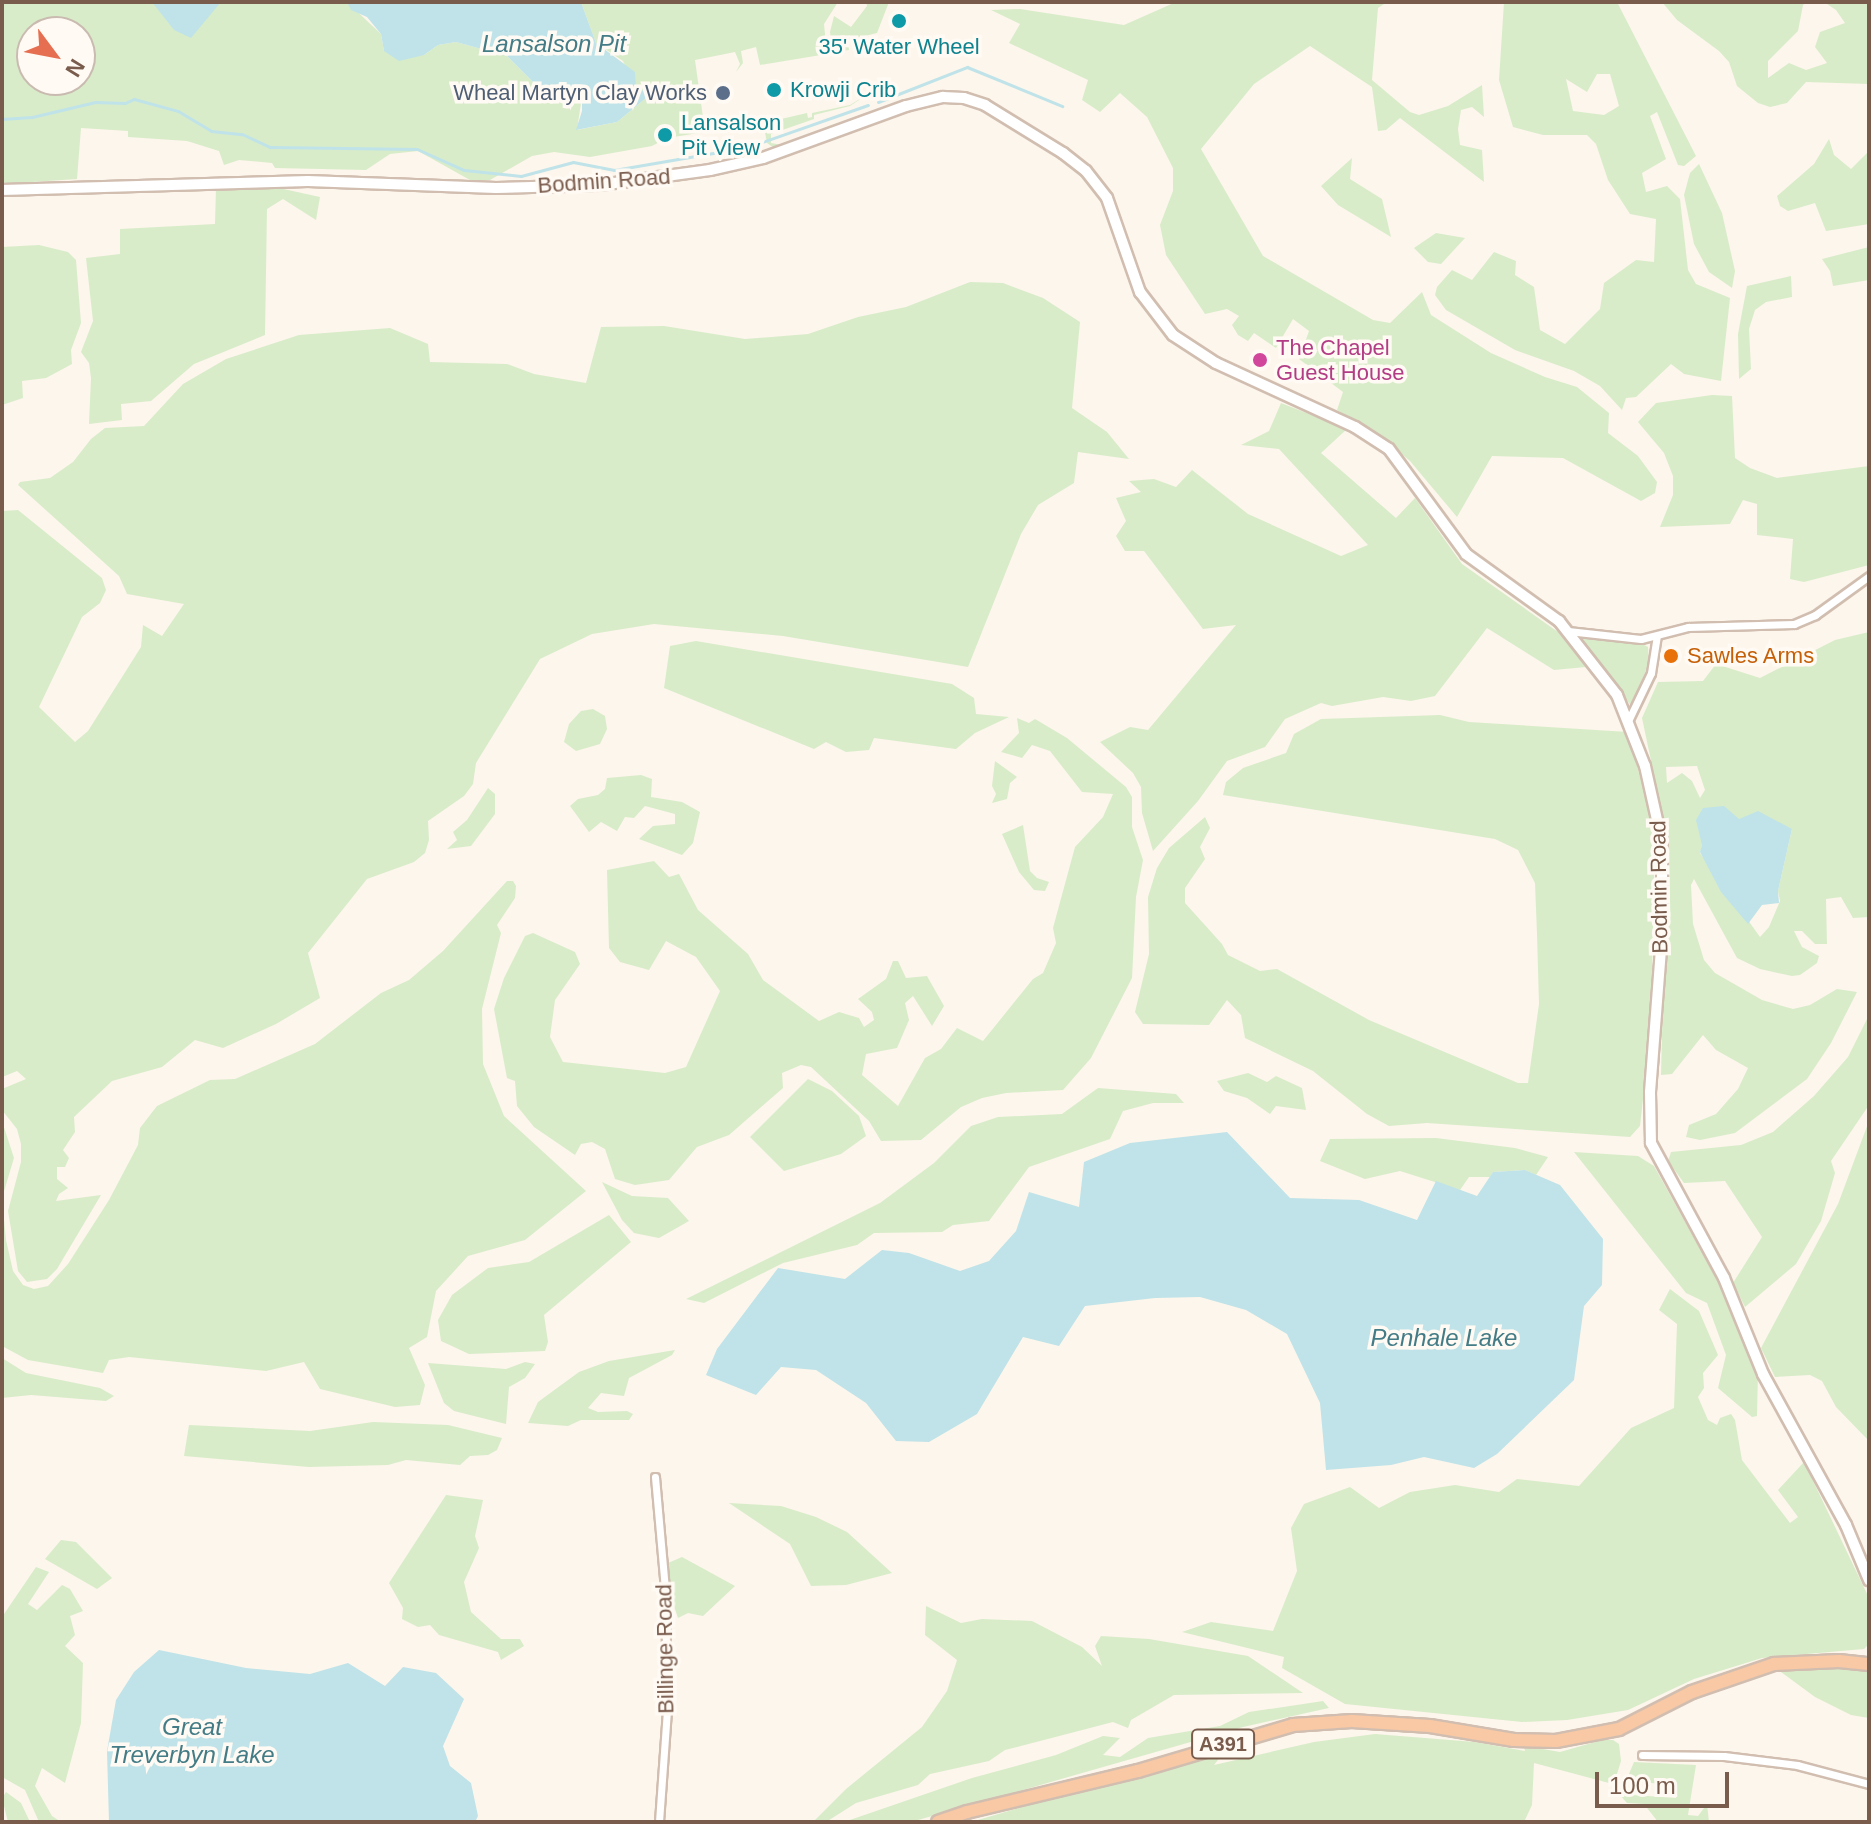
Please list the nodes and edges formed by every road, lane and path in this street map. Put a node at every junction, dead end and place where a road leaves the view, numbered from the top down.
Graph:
1 (2, 190) edge
2 (1869, 576) edge
3 (1568, 631) junction
4 (1657, 636) junction
5 (1629, 719) junction
6 (655, 1477) dead end
7 (1869, 1580) edge
8 (1869, 1652) edge
9 (1839, 1661) junction
10 (1869, 1664) edge
11 (1642, 1755) dead end
12 (1869, 1784) edge
13 (659, 1822) edge
14 (938, 1822) edge

1 - 3 main road, Bodmin Road
2 - 4 street
3 - 4 street
3 - 5 main road, Bodmin Road
4 - 5 street
5 - 7 main road, Bodmin Road
6 - 13 street, Billinge Road
8 - 9 highway, A391
9 - 10 highway, A391
9 - 14 highway, A391
11 - 12 street

